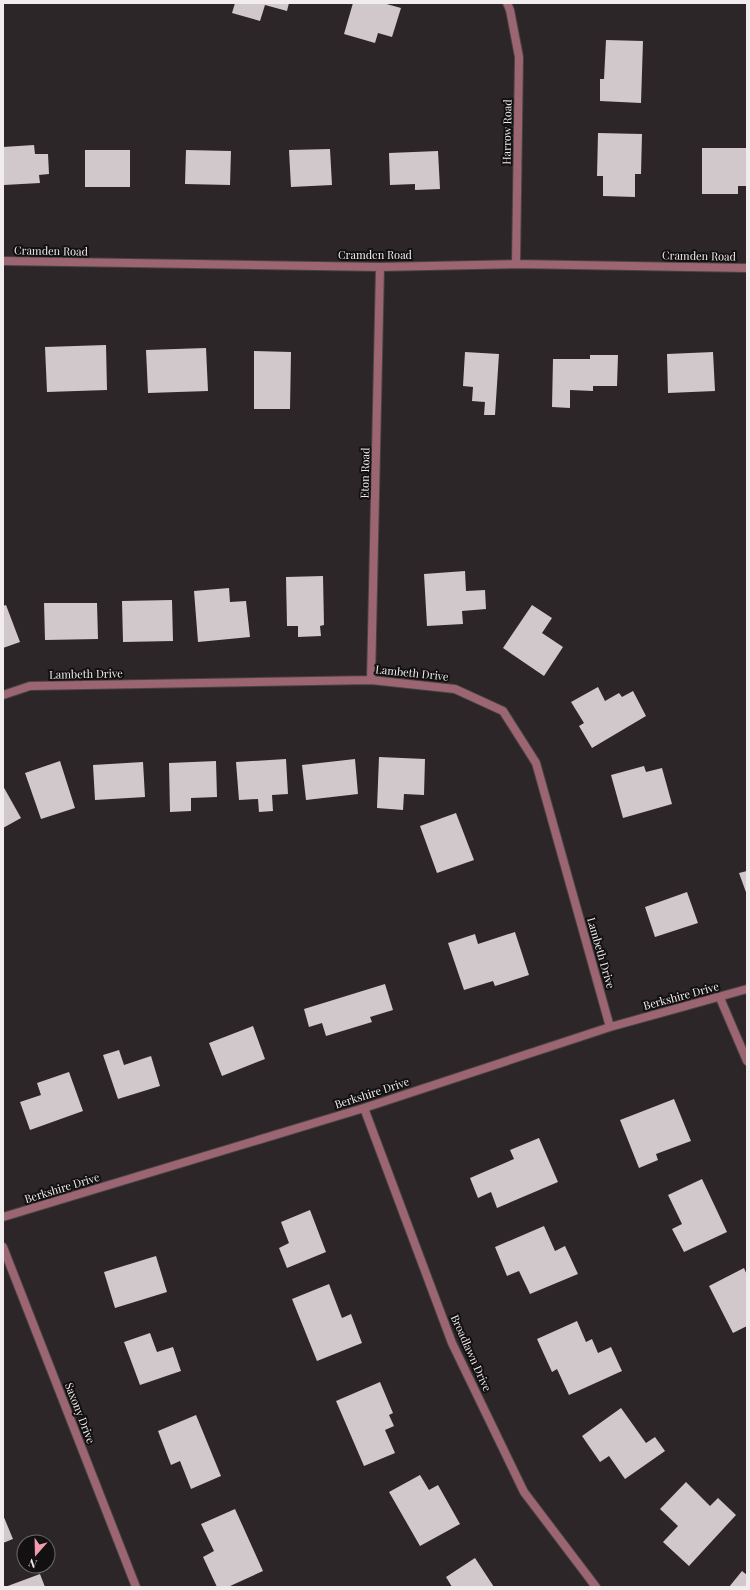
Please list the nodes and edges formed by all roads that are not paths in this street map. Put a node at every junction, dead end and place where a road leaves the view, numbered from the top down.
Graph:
1 (506, 3) edge
2 (3, 261) edge
3 (516, 264) junction
4 (380, 267) junction
5 (747, 268) edge
6 (371, 680) junction
7 (3, 695) edge
8 (747, 989) edge
9 (720, 998) junction
10 (610, 1027) junction
11 (747, 1061) edge
12 (364, 1108) junction
13 (3, 1217) edge
14 (3, 1247) edge
15 (136, 1587) edge
16 (596, 1587) edge

1 - 3 street, Harrow Road
2 - 4 street, Cramden Road
3 - 4 street, Cramden Road
3 - 5 street, Cramden Road
4 - 6 street, Eton Road
6 - 7 street, Lambeth Drive
6 - 10 street, Lambeth Drive
8 - 9 street, Berkshire Drive
9 - 10 street, Berkshire Drive
9 - 11 street
10 - 12 street, Berkshire Drive
12 - 13 street, Berkshire Drive
12 - 16 street, Broadlawn Drive
14 - 15 street, Saxony Drive

